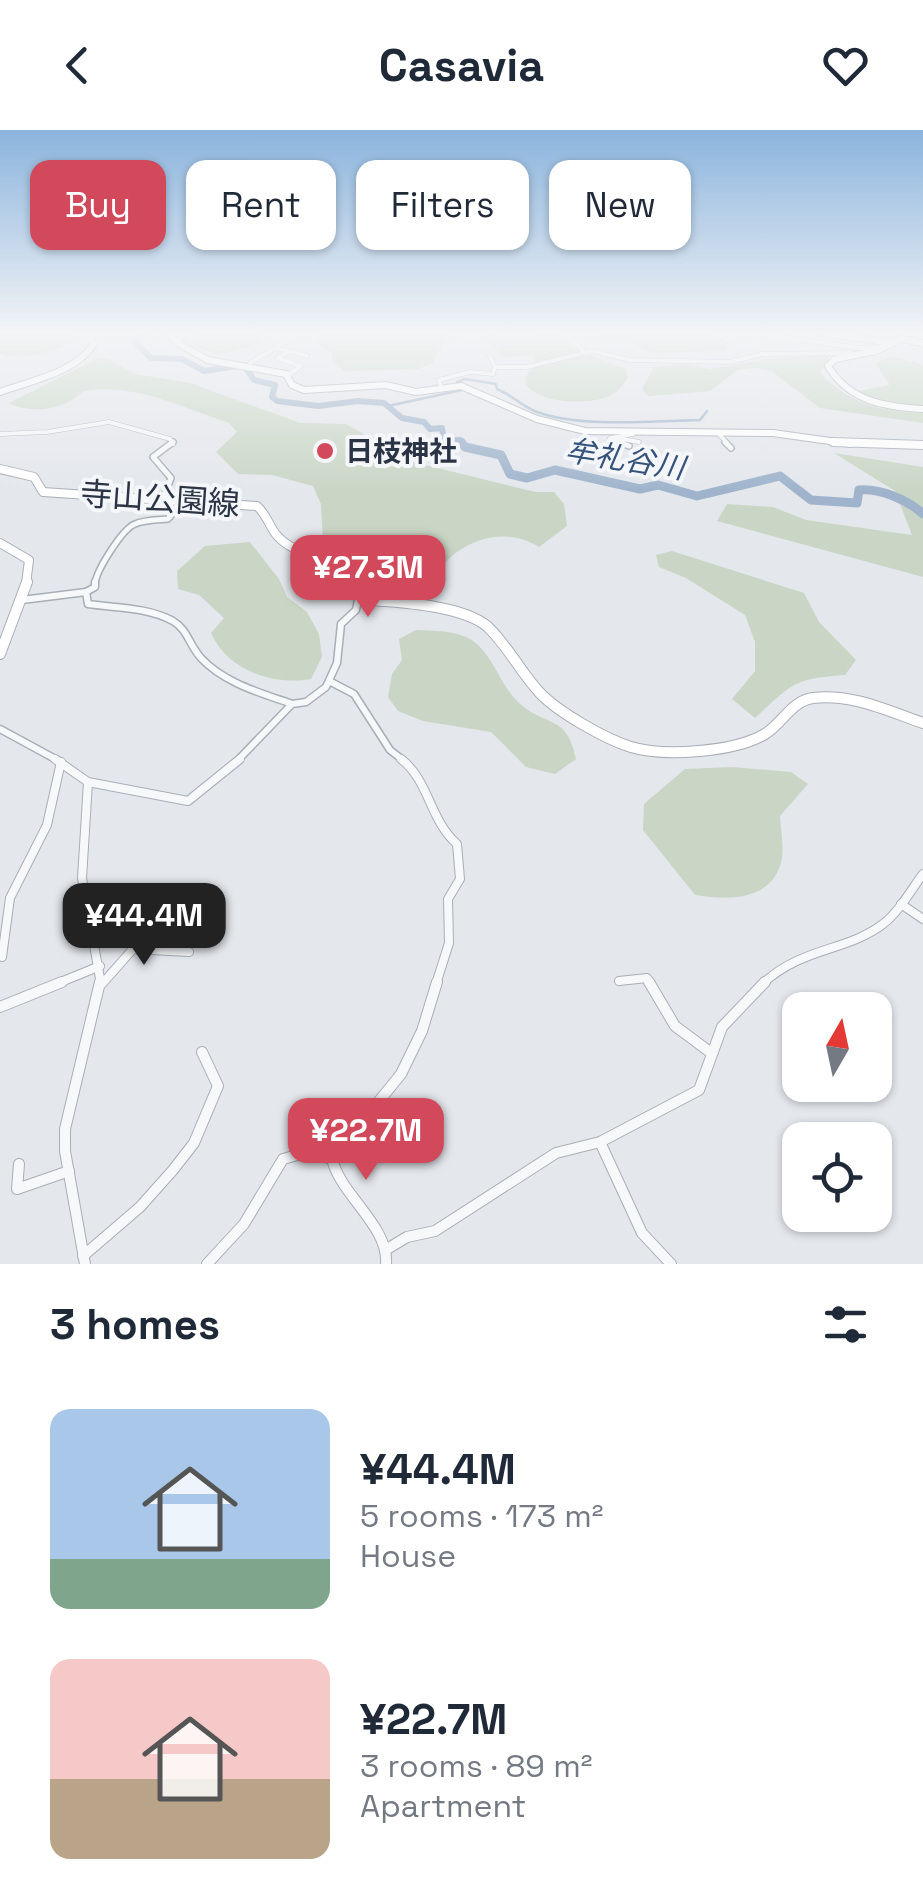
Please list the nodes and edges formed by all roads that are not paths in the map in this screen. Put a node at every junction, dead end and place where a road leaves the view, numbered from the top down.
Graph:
1 (294, 385) edge
2 (840, 385) edge
3 (441, 387) joint
4 (923, 409) edge
5 (0, 434) edge
6 (716, 435) junction
7 (611, 436) junction
8 (639, 442) dead end
9 (923, 445) edge
10 (629, 446) dead end
11 (731, 448) dead end
12 (0, 468) edge
13 (162, 502) junction
14 (181, 504) junction
15 (0, 542) edge
16 (361, 584) junction
17 (86, 592) junction
18 (22, 600) junction
19 (0, 654) edge
20 (331, 682) junction
21 (292, 704) junction
22 (923, 723) edge
23 (0, 729) edge
24 (60, 762) junction
25 (88, 782) junction
26 (923, 874) edge
27 (901, 904) junction
28 (923, 919) edge
29 (195, 924) dead end
30 (168, 950) junction
31 (189, 952) dead end
32 (2, 957) edge
33 (100, 966) junction
34 (619, 981) dead end
35 (101, 985) junction
36 (0, 1007) edge
37 (202, 1052) dead end
38 (710, 1052) junction
39 (600, 1142) junction
40 (332, 1159) junction
41 (19, 1164) dead end
42 (69, 1171) junction
43 (388, 1250) junction
44 (84, 1260) edge
45 (206, 1264) edge
46 (386, 1264) edge
47 (671, 1264) edge

1 - 3 street
2 - 4 street
3 - 7 street
5 - 13 street
6 - 7 street
6 - 9 street
6 - 11 street
7 - 8 street
7 - 10 street
12 - 13 street, 寺山公園線
13 - 14 street, 寺山公園線
14 - 16 street, 寺山公園線
14 - 17 street
15 - 18 street
16 - 20 street
16 - 22 street, 寺山公園線
17 - 18 street
17 - 21 street
18 - 19 street
20 - 21 street
20 - 40 street
21 - 25 street
23 - 24 street
24 - 25 street
24 - 32 street
25 - 33 street
26 - 27 street
27 - 28 street
27 - 38 street
29 - 30 street
30 - 31 street
30 - 35 street
33 - 35 street
33 - 36 street
34 - 38 street
35 - 42 street
37 - 44 street
38 - 39 street
39 - 43 street
39 - 47 street
40 - 43 street
40 - 45 street
41 - 42 street
42 - 44 street
43 - 46 street

